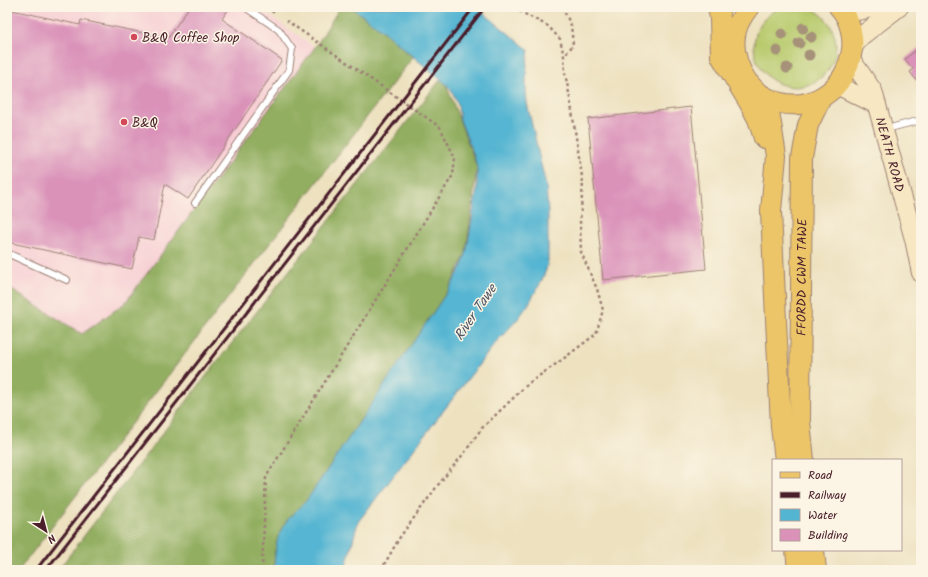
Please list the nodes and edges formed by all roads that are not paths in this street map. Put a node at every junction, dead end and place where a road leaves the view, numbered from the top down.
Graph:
1 (245, 7) edge
2 (718, 7) edge
3 (877, 7) edge
4 (899, 7) edge
5 (840, 8) edge
6 (742, 10) edge
7 (852, 53) junction
8 (837, 85) junction
9 (767, 98) junction
10 (821, 98) junction
11 (877, 105) junction
12 (921, 120) edge
13 (884, 130) junction
14 (195, 203) dead end
15 (771, 211) junction
16 (7, 253) edge
17 (921, 273) edge
18 (67, 280) dead end
19 (785, 459) edge
20 (804, 459) edge
21 (796, 551) edge
22 (814, 551) edge
23 (798, 570) edge
24 (816, 570) edge

1 - 14 lane
2 - 15 main road
3 - 5 main road
4 - 7 main road
5 - 7 main road
6 - 9 main road
7 - 8 main road
7 - 11 main road, NEATH ROAD
8 - 10 main road
8 - 11 main road, NEATH ROAD
9 - 10 main road
9 - 15 main road, FFORDD CWM TAWE
10 - 20 main road, FFORDD CWM TAWE
11 - 13 main road, NEATH ROAD
12 - 13 lane
13 - 17 main road, NEATH ROAD
15 - 19 main road, FFORDD CWM TAWE
16 - 18 lane
21 - 23 main road
22 - 24 main road

